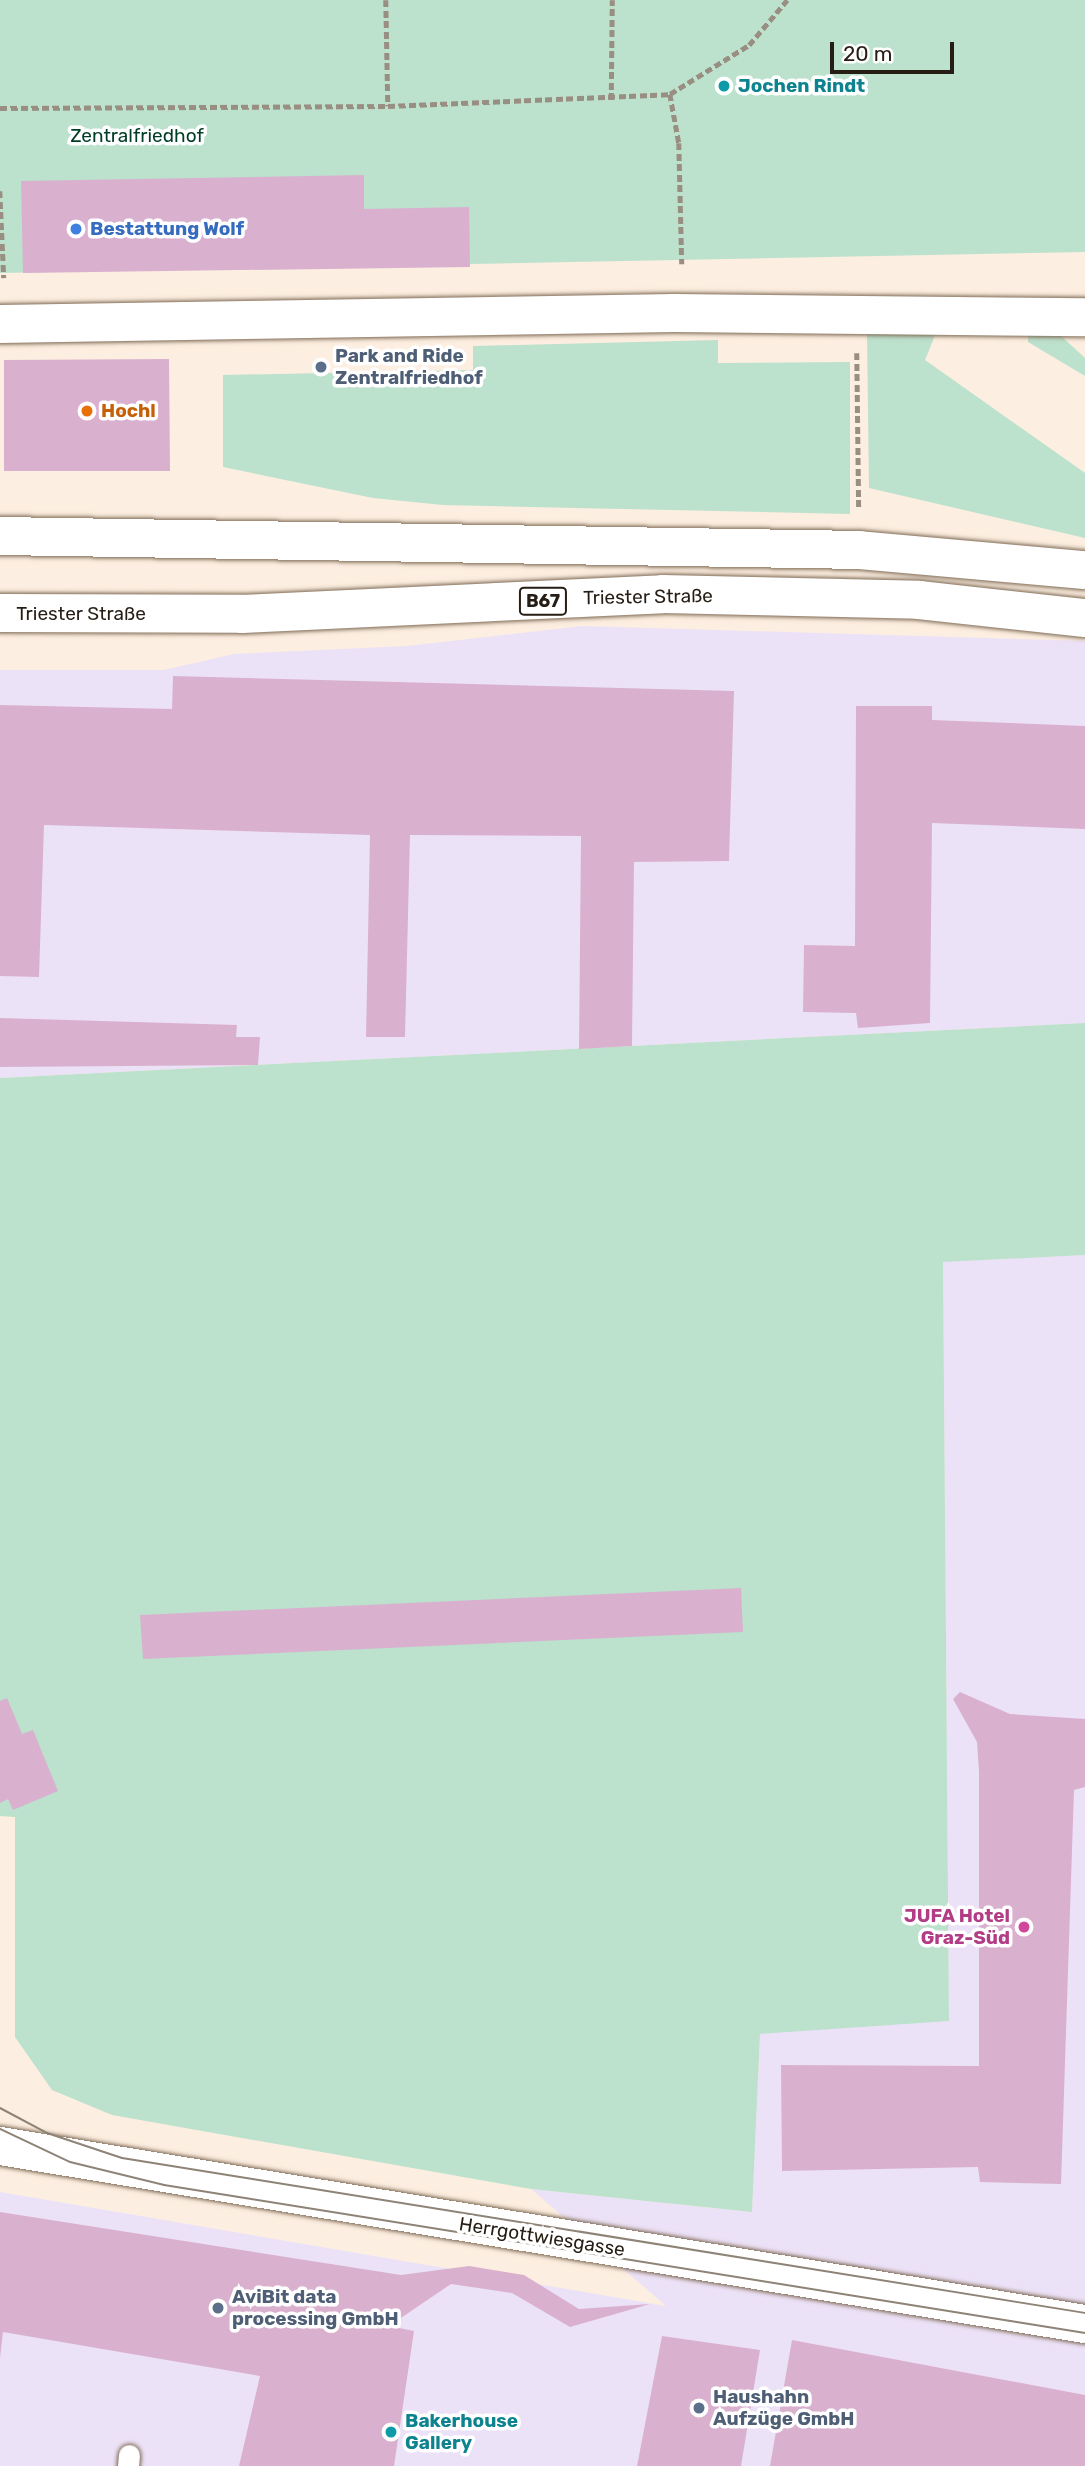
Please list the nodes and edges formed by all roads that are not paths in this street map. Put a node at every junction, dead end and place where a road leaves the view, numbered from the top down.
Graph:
1 (1085, 317) edge
2 (0, 324) edge
3 (0, 536) edge
4 (1085, 569) edge
5 (0, 613) edge
6 (1085, 618) edge
7 (0, 2118) edge
8 (0, 2146) edge
9 (76, 2155) junction
10 (1085, 2324) edge

1 - 2 street
3 - 4 street
5 - 6 street, Triester Straße / B67
7 - 9 street
8 - 9 street, Herrgottwiesgasse
9 - 10 street, Herrgottwiesgasse

